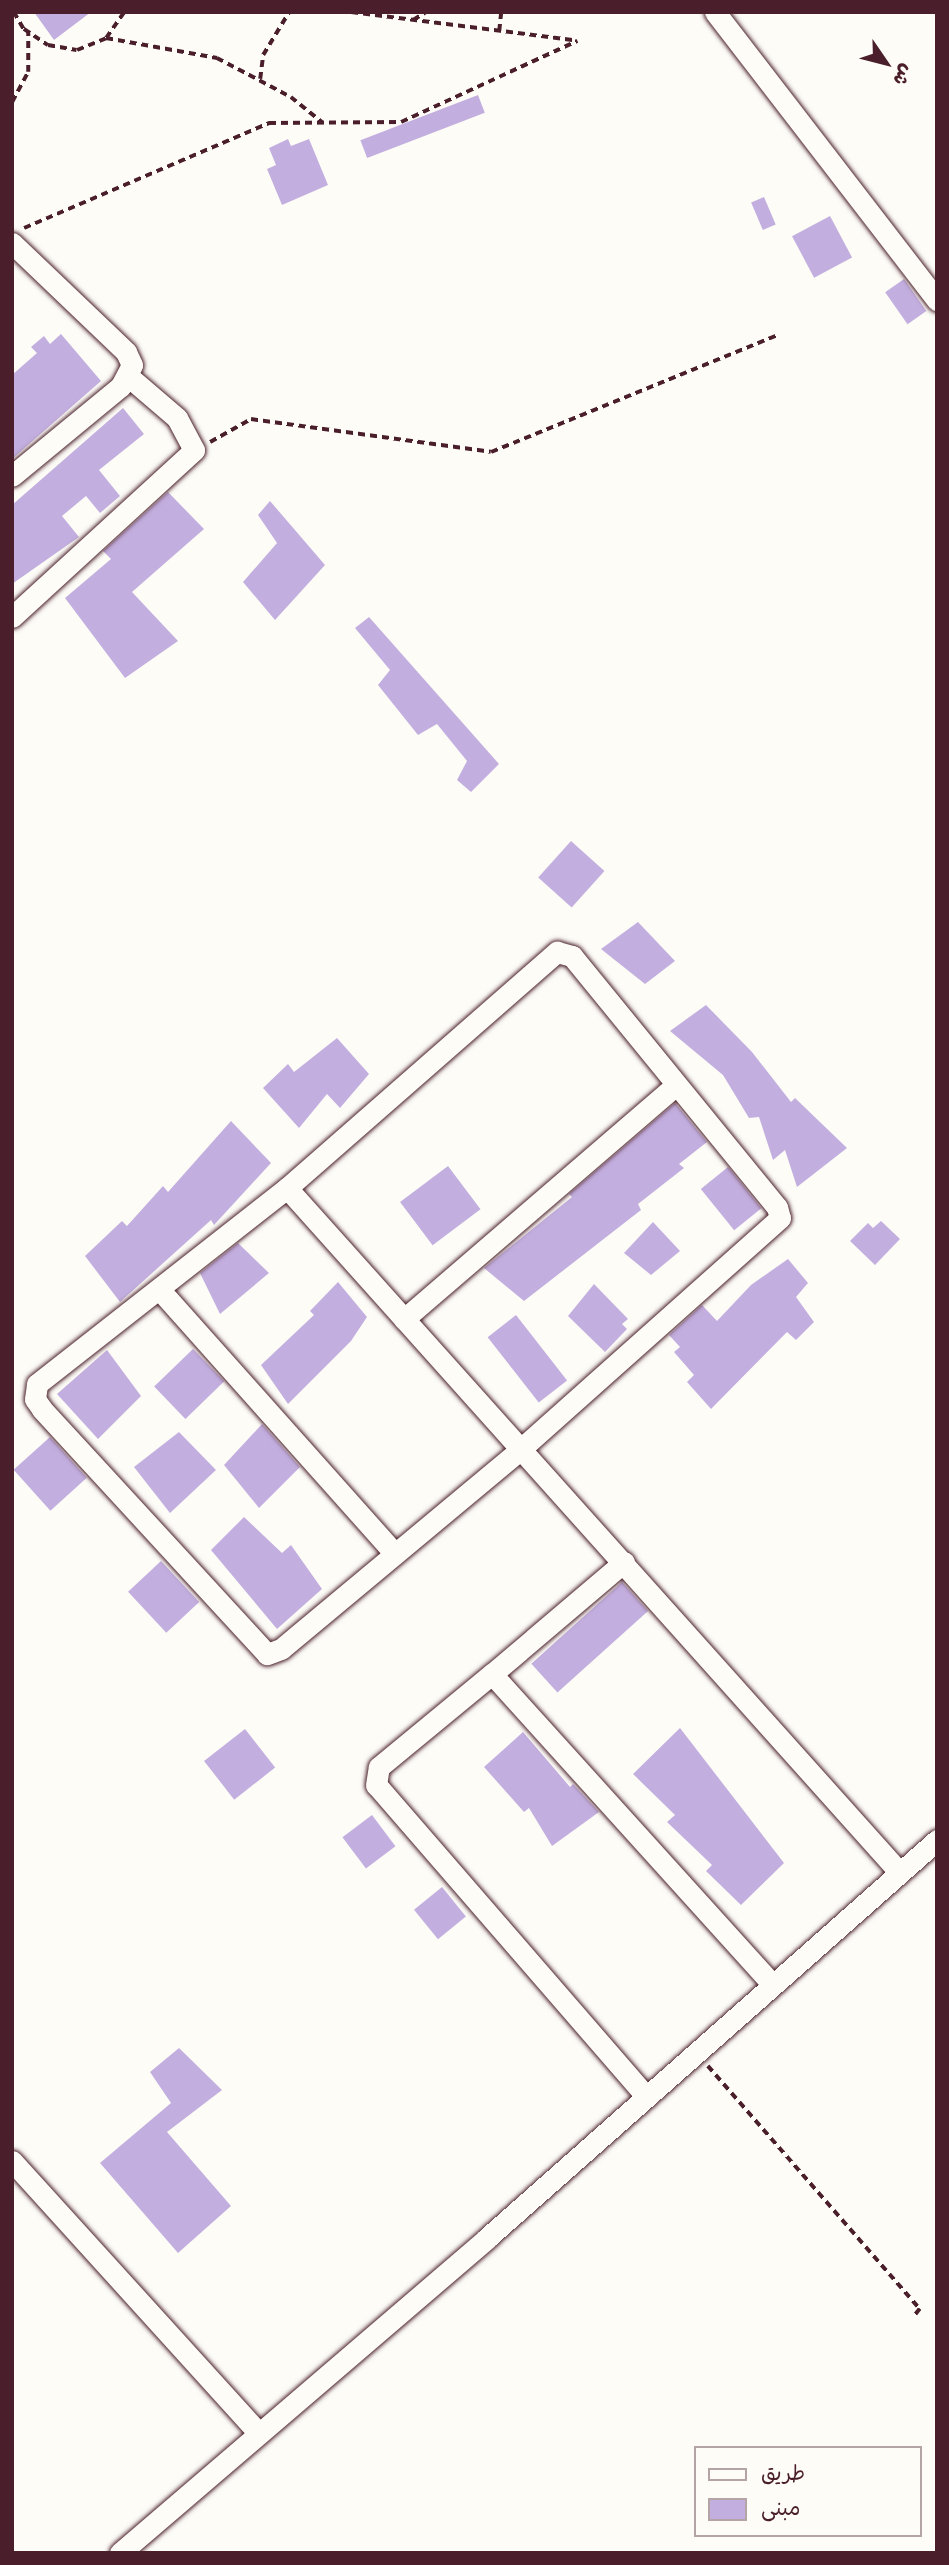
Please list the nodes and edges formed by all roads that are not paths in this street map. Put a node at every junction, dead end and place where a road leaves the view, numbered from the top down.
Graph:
1 (715, 12) edge
2 (12, 243) edge
3 (937, 300) edge
4 (129, 377) junction
5 (12, 476) edge
6 (12, 617) edge
7 (676, 1085) junction
8 (288, 1188) junction
9 (160, 1290) junction
10 (404, 1319) junction
11 (521, 1449) junction
12 (395, 1554) junction
13 (624, 1562) junction
14 (492, 1674) junction
15 (937, 1840) edge
16 (900, 1873) junction
17 (772, 1984) junction
18 (645, 2095) junction
19 (12, 2161) edge
20 (259, 2433) junction
21 (120, 2553) edge

1 - 3 street
2 - 4 street
4 - 5 street
4 - 6 street
7 - 8 street
7 - 10 street
7 - 11 street
8 - 9 street
8 - 10 street
9 - 12 street
9 - 12 street
10 - 11 street
11 - 12 street
11 - 13 street
13 - 14 street
13 - 16 street
14 - 17 street
14 - 18 street
15 - 16 street
16 - 17 street
17 - 18 street
18 - 20 street
19 - 20 street
20 - 21 street

